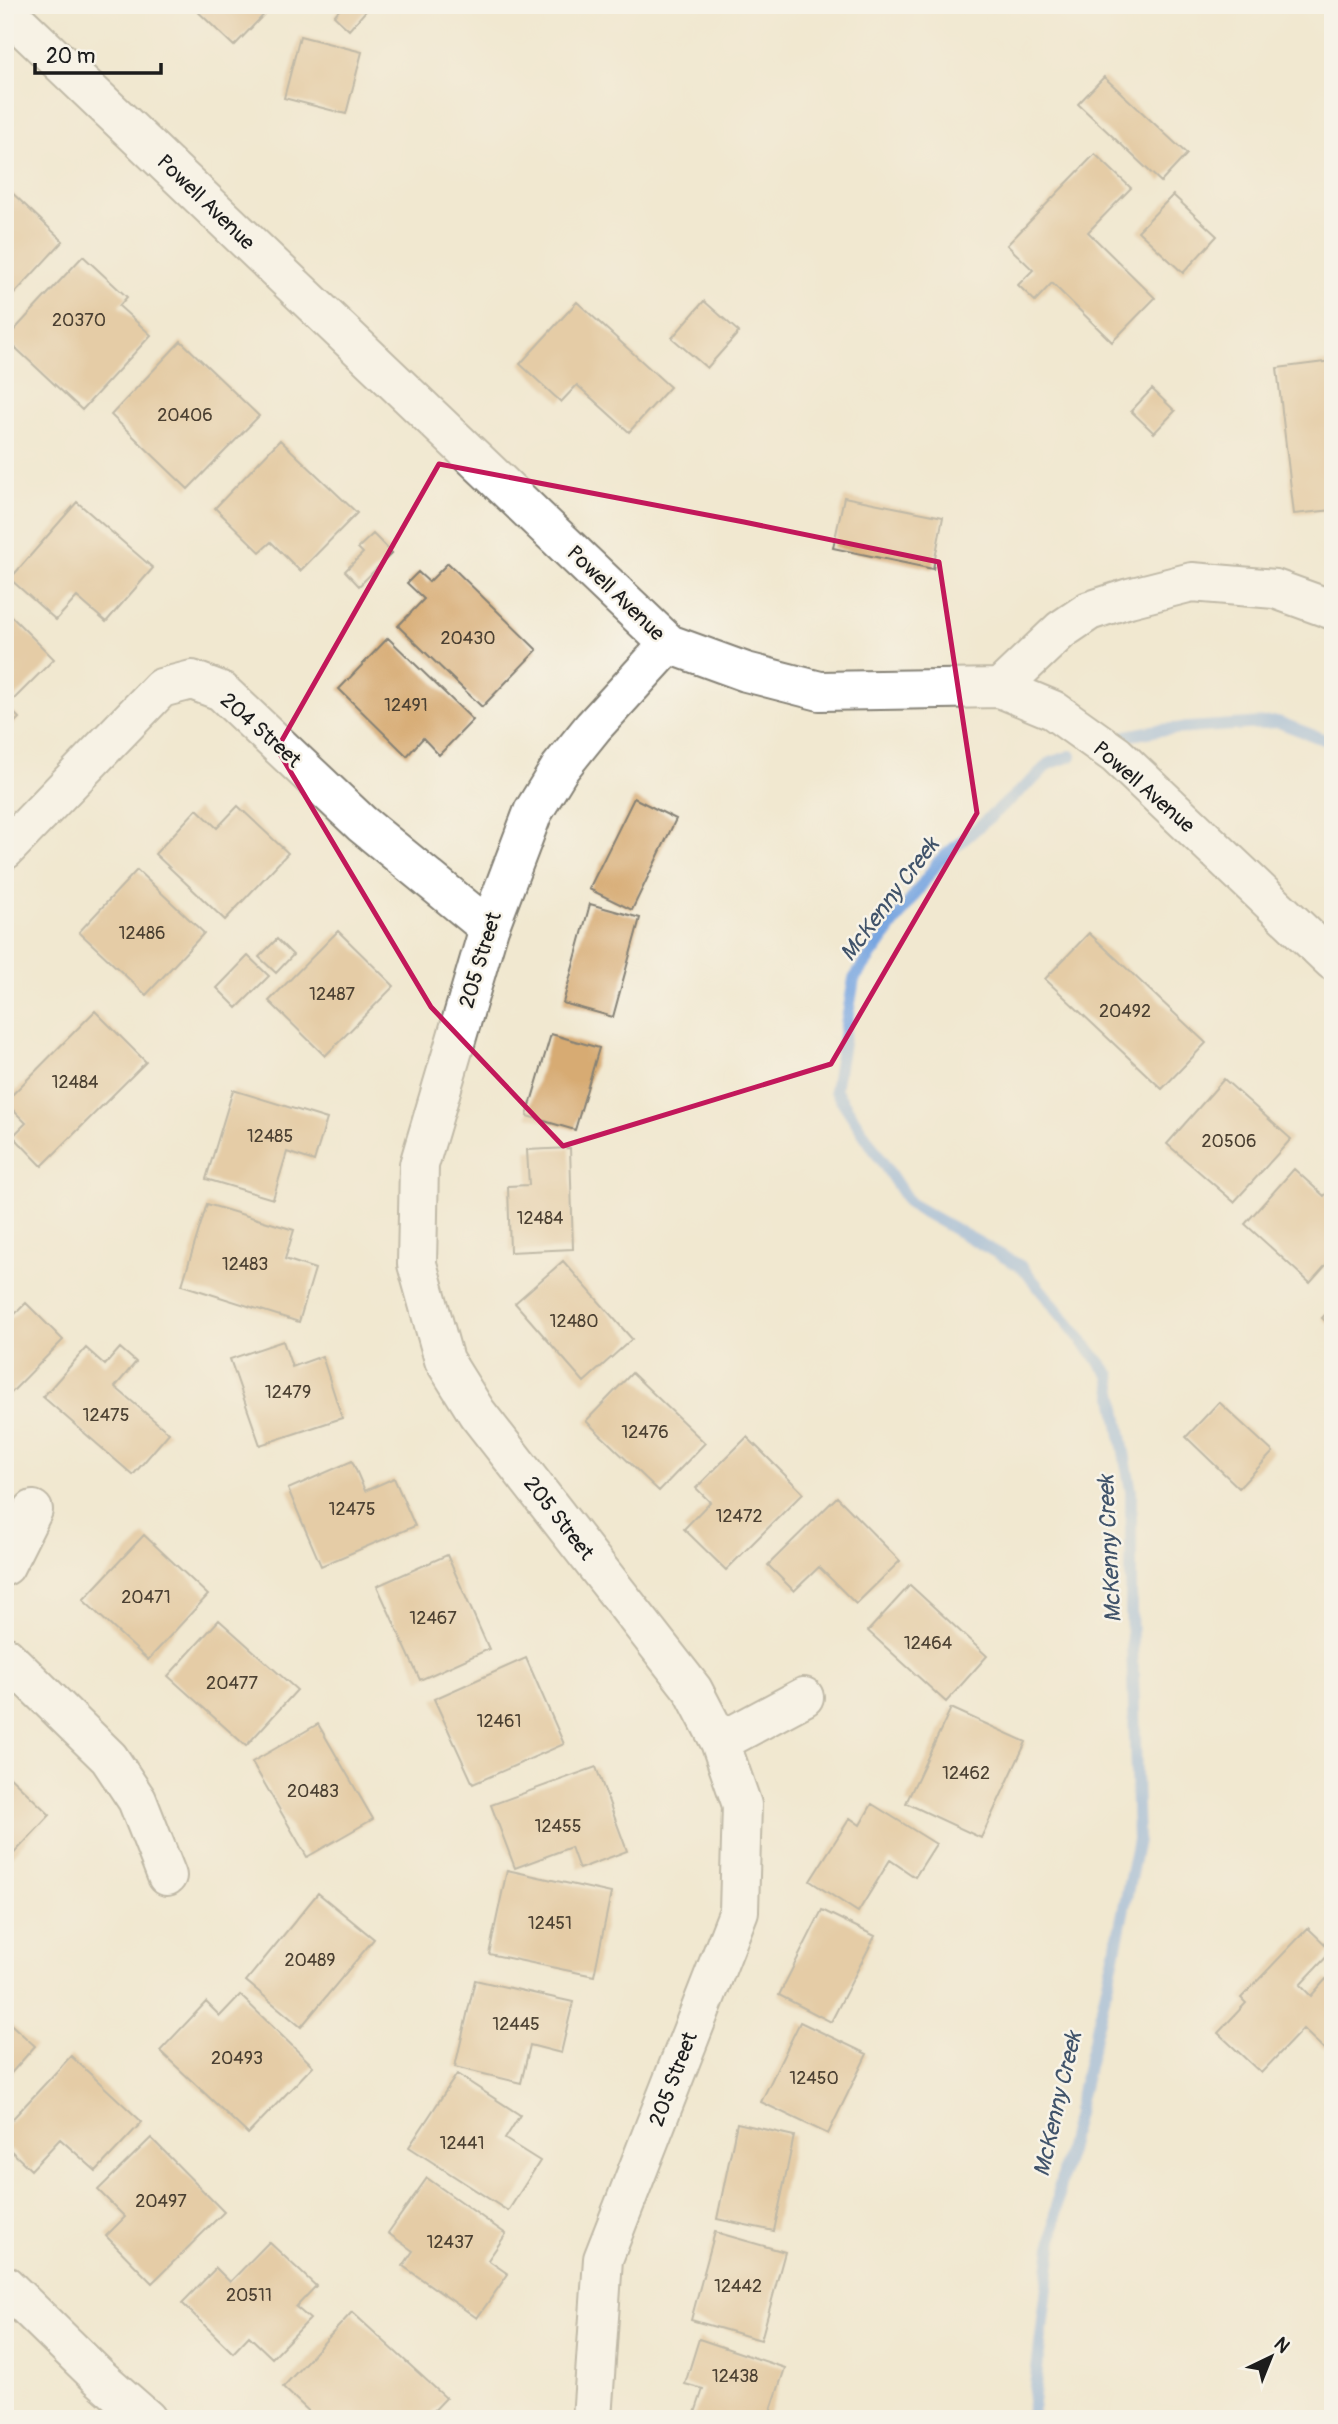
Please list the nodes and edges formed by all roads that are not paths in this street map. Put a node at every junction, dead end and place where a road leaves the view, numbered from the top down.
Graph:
1 (5, 10) edge
2 (1333, 610) edge
3 (669, 644) junction
4 (1000, 688) junction
5 (5, 850) edge
6 (489, 928) junction
7 (1333, 961) edge
8 (33, 1510) dead end
9 (5, 1566) edge
10 (5, 1656) edge
11 (804, 1697) dead end
12 (720, 1742) junction
13 (167, 1876) dead end
14 (5, 2285) edge
15 (147, 2419) edge
16 (592, 2419) edge

1 - 3 street, Powell Avenue
2 - 4 street
3 - 4 street, Powell Avenue
3 - 6 street, 205 Street
4 - 7 street, Powell Avenue
5 - 6 street, 204 Street
6 - 12 street, 205 Street
8 - 9 street
10 - 13 street
11 - 12 street
12 - 16 street, 205 Street
14 - 15 street

